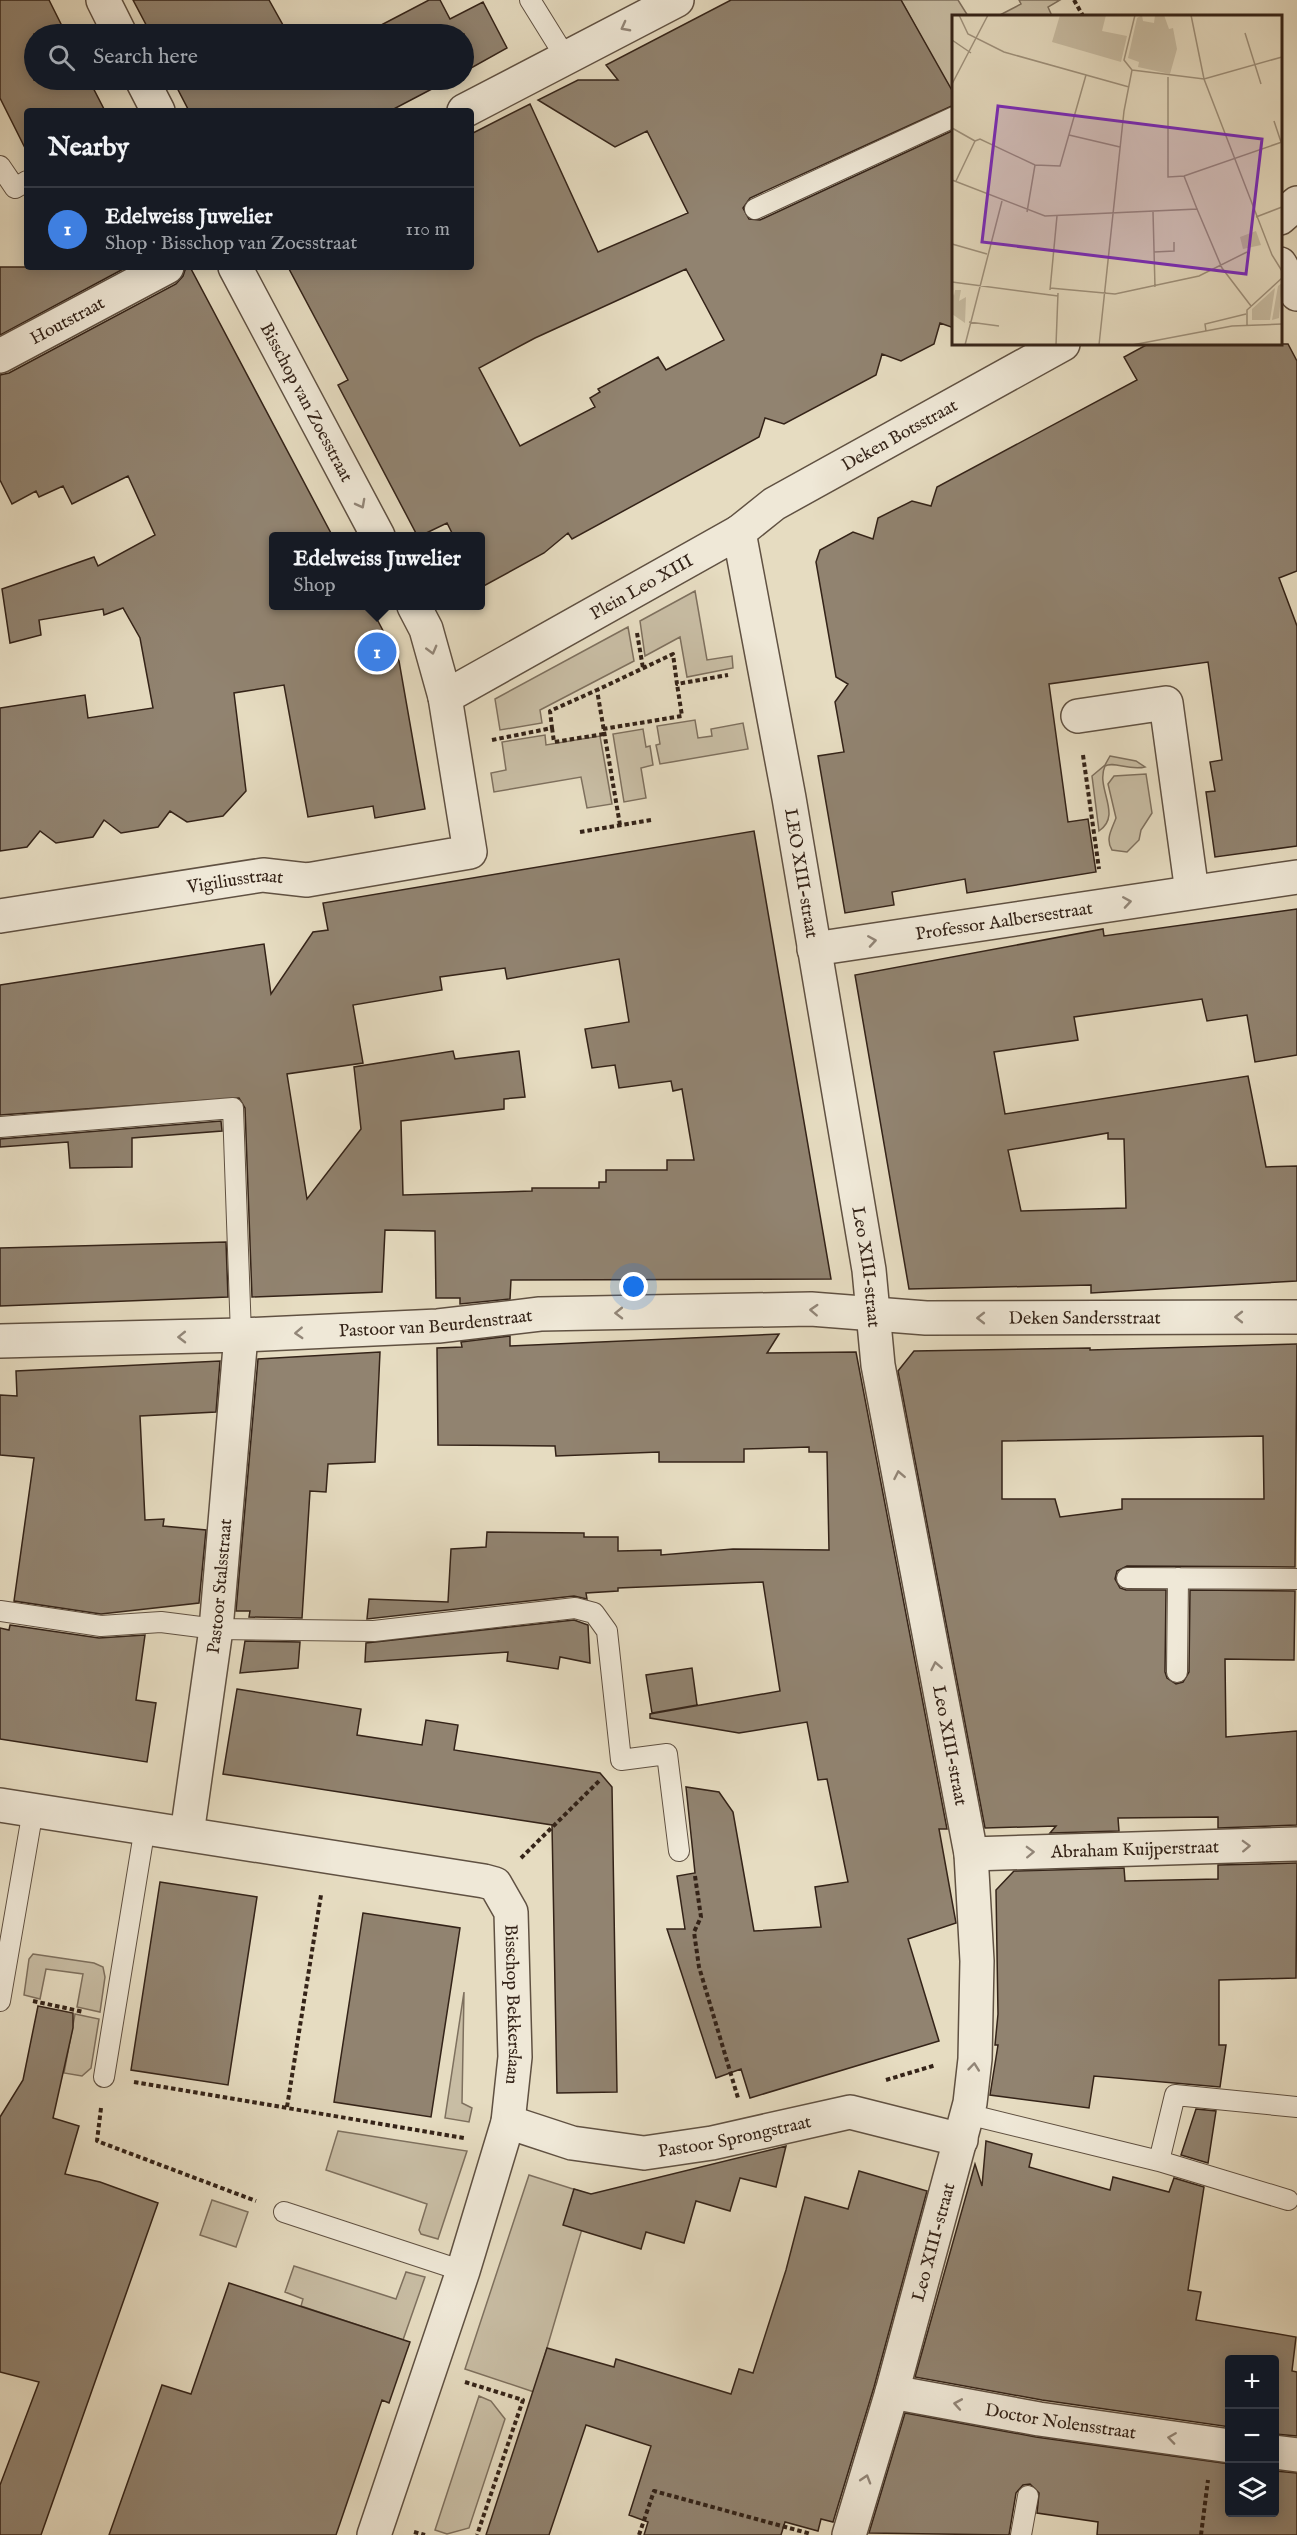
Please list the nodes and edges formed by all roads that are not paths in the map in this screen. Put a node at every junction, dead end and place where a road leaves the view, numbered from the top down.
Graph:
1 (103, 0) edge
2 (530, 0) edge
3 (677, 0) edge
4 (115, 24) edge
5 (566, 58) junction
6 (147, 90) edge
7 (156, 108) edge
8 (470, 108) edge
9 (952, 118) edge
10 (0, 166) edge
11 (24, 184) edge
12 (1297, 203) edge
13 (755, 209) dead end
14 (1282, 217) edge
15 (1282, 266) edge
16 (160, 270) edge
17 (237, 270) edge
18 (1297, 294) edge
19 (1062, 345) edge
20 (0, 356) edge
21 (375, 532) edge
22 (739, 532) junction
23 (416, 610) edge
24 (445, 697) junction
25 (1078, 716) road end
26 (1297, 877) edge
27 (1192, 892) junction
28 (0, 916) edge
29 (814, 949) junction
30 (0, 1127) edge
31 (873, 1315) junction
32 (1297, 1317) edge
33 (241, 1335) junction
34 (0, 1341) edge
35 (1127, 1578) dead end
36 (1178, 1578) junction
37 (1297, 1579) edge
38 (0, 1611) edge
39 (216, 1629) junction
40 (1177, 1672) dead end
41 (0, 1805) edge
42 (33, 1810) junction
43 (145, 1827) junction
44 (187, 1834) junction
45 (1297, 1844) edge
46 (679, 1851) dead end
47 (971, 1854) junction
48 (1, 1998) edge
49 (104, 2077) road end
50 (1297, 2107) edge
51 (964, 2127) junction
52 (505, 2133) junction
53 (1159, 2162) junction
54 (1288, 2200) dead end
55 (284, 2212) road end
56 (463, 2271) junction
57 (892, 2392) junction
58 (1221, 2445) edge
59 (1279, 2453) edge
60 (1297, 2455) edge
61 (1028, 2496) dead end
62 (374, 2535) edge
63 (849, 2535) edge
64 (1021, 2535) edge

1 - 4 street
2 - 5 lane
3 -> 5 street
5 - 8 street
6 - 7 street
9 - 13 lane
10 - 11 lane
12 - 14 street
15 - 18 street
16 - 20 street, Houtstraat
17 -> 21 street, Bisschop van Zoesstraat
19 - 22 street, Deken Botsstraat
22 - 24 street, Plein Leo XIII
22 - 29 street, LEO XIII-straat
23 -> 24 street
24 - 28 street, Vigiliusstraat
25 - 27 street
26 - 27 street, Professor Aalbersestraat
29 -> 27 street, Professor Aalbersestraat
29 - 31 street, Leo XIII-straat
30 - 33 lane
32 -> 31 street, Deken Sandersstraat
31 -> 33 street, Pastoor van Beurdenstraat
47 -> 31 street, Leo XIII-straat
33 -> 34 street, Pastoor van Beurdenstraat
33 - 39 street, Pastoor Stalsstraat
35 - 36 lane
36 - 37 lane
36 - 40 lane
38 - 39 lane
39 - 44 street, Pastoor Stalsstraat
39 - 46 lane
41 - 42 street
42 - 43 street
42 - 48 lane
43 - 44 street
43 - 49 lane
44 - 52 street, Bisschop Bekkerslaan
47 -> 45 street, Abraham Kuijperstraat
51 -> 47 street, Leo XIII-straat
50 - 53 lane
51 - 52 street, Pastoor Sprongstraat
51 - 53 lane
51 - 57 street, Leo XIII-straat
52 - 56 street, Bisschop Bekkerslaan
53 - 54 lane
55 - 56 lane
56 - 62 street, Bisschop Bekkerslaan
58 -> 57 street, Doctor Nolensstraat
63 -> 57 street, Leo XIII-straat
59 - 60 street
61 - 64 lane

